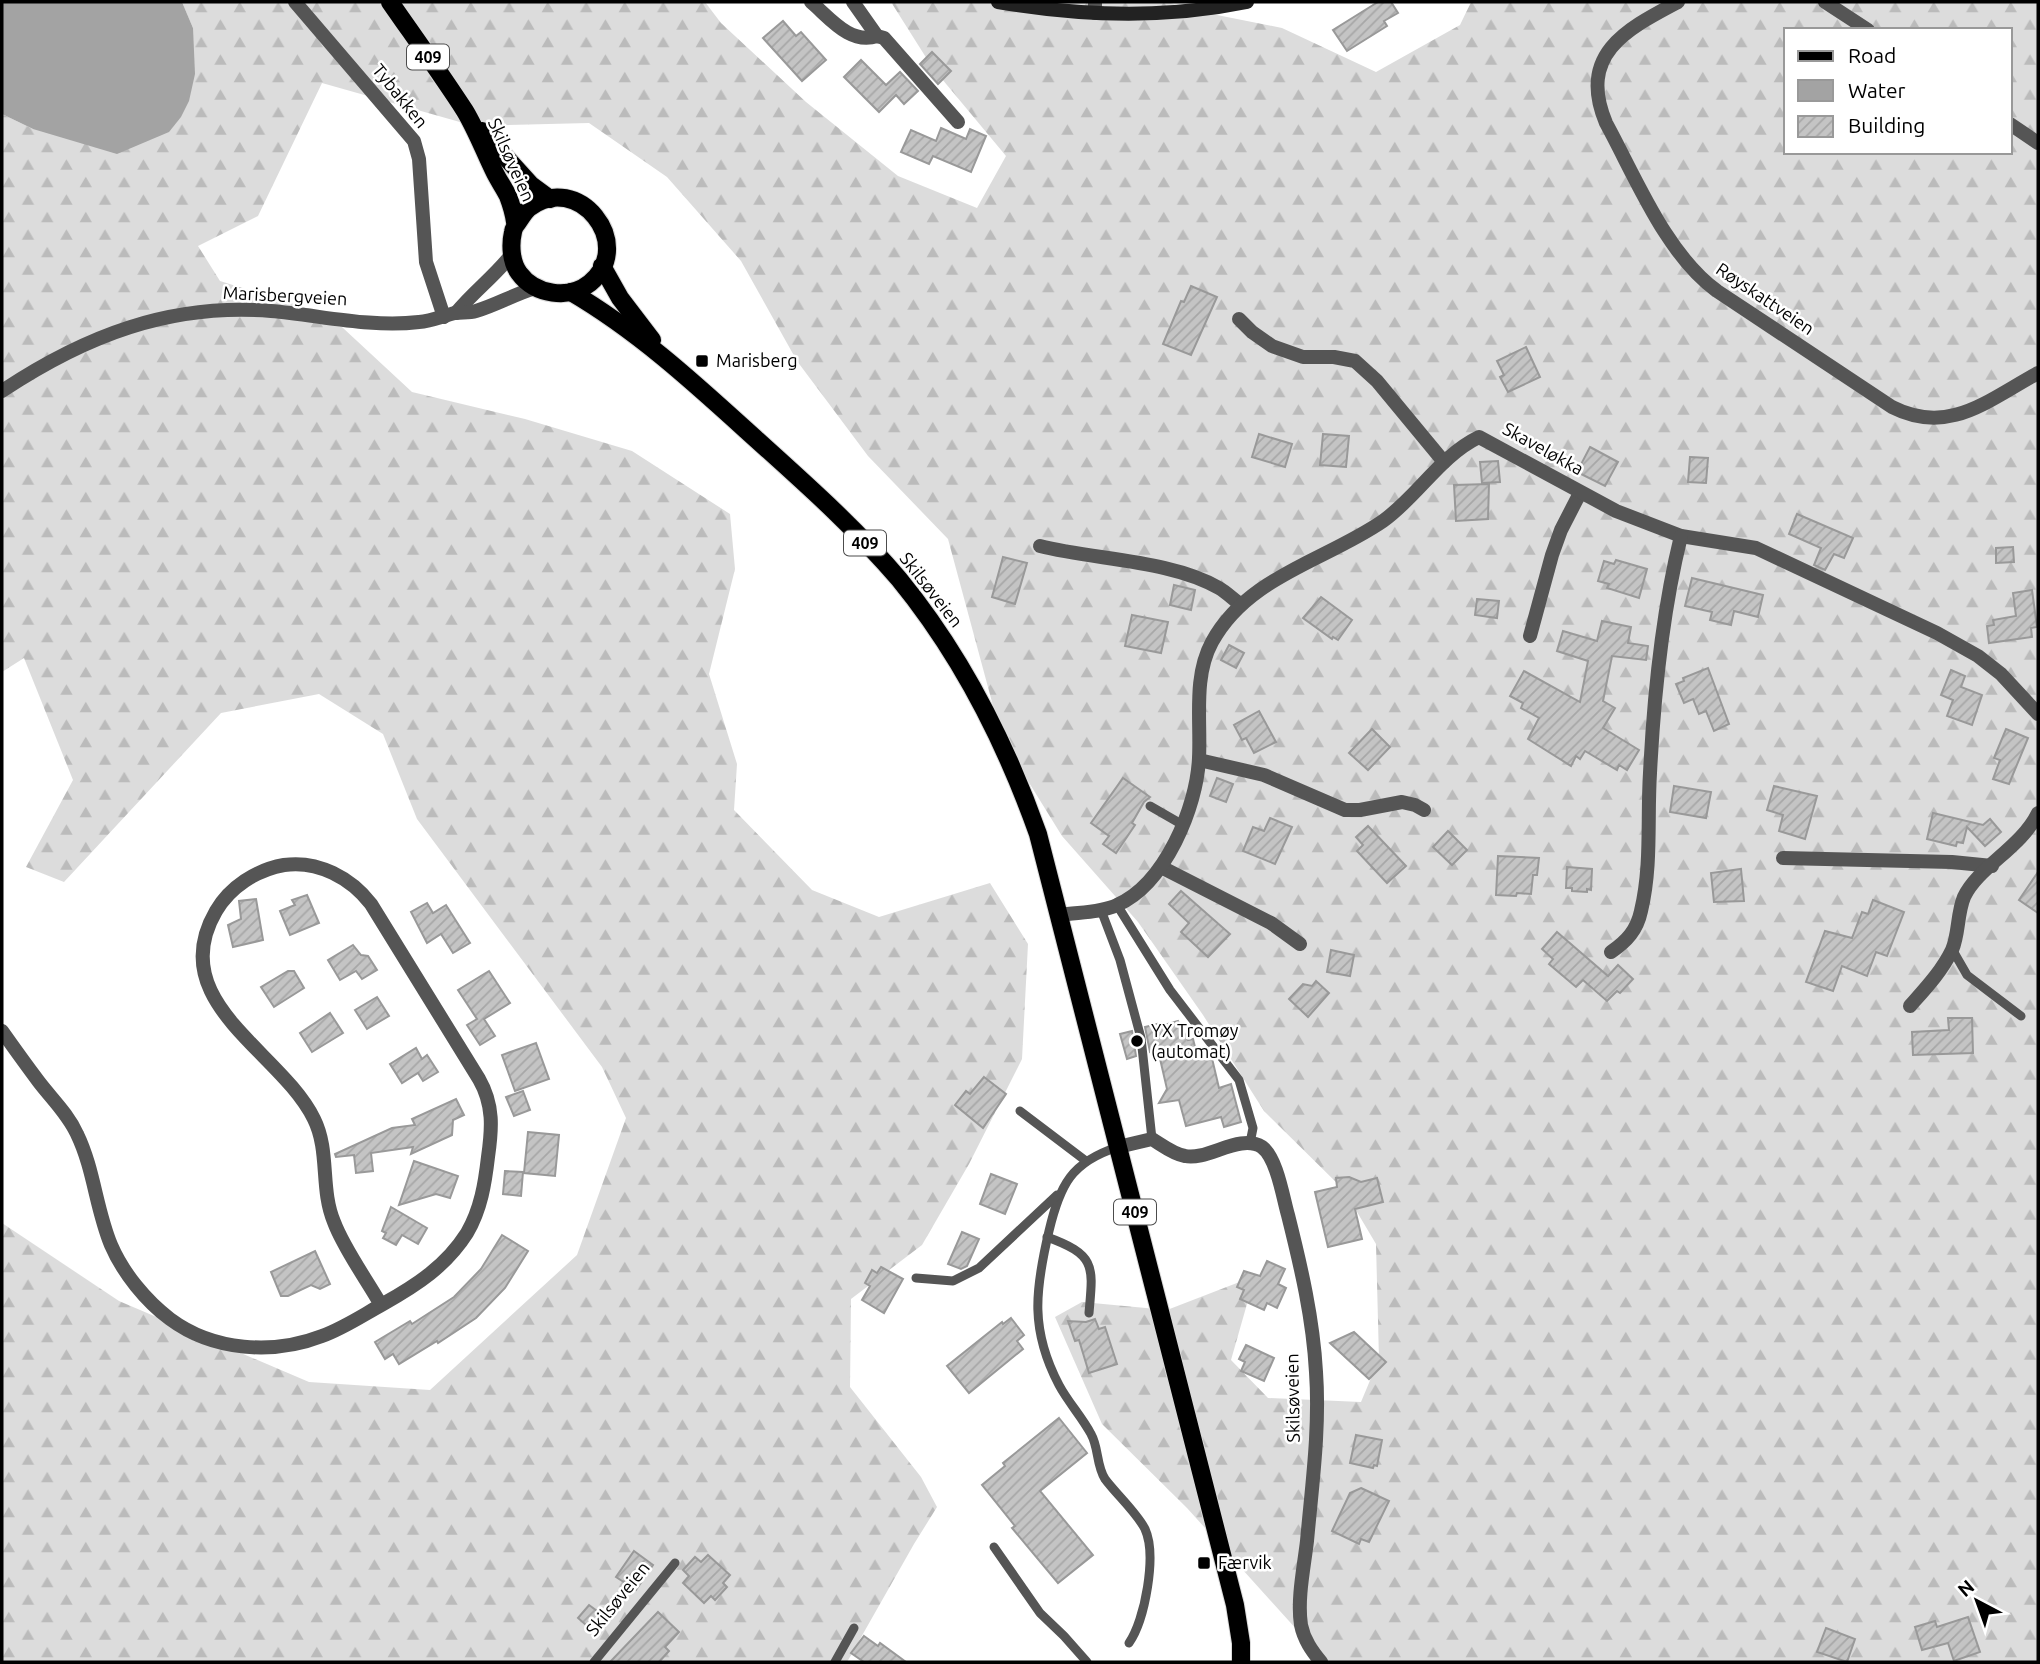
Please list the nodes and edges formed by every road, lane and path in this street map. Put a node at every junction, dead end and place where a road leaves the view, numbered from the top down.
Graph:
1 (295, 2) edge
2 (390, 2) edge
3 (811, 2) edge
4 (853, 2) edge
5 (998, 2) edge
6 (1247, 2) edge
7 (1678, 2) edge
8 (1825, 2) edge
9 (1095, 7) edge
10 (1865, 28) edge
11 (877, 36) junction
12 (466, 113) junction
13 (958, 122) dead end
14 (2012, 125) edge
15 (2038, 143) edge
16 (550, 199) junction
17 (516, 225) junction
18 (507, 260) junction
19 (602, 266) junction
20 (529, 290) junction
21 (571, 292) junction
22 (450, 315) junction
23 (1239, 319) dead end
24 (668, 359) junction
25 (2038, 373) edge
26 (2, 391) edge
27 (1444, 463) junction
28 (1580, 493) junction
29 (1681, 536) junction
30 (1040, 546) dead end
31 (1240, 604) junction
32 (1531, 636) dead end
33 (2038, 714) edge
34 (1199, 760) junction
35 (1150, 806) dead end
36 (1424, 810) dead end
37 (2038, 813) edge
38 (1183, 825) junction
39 (1783, 858) dead end
40 (1992, 866) junction
41 (1161, 867) junction
42 (1117, 905) junction
43 (1101, 910) junction
44 (1060, 915) junction
45 (1300, 944) dead end
46 (1952, 949) junction
47 (1611, 952) dead end
48 (1910, 1006) dead end
49 (2021, 1016) dead end
50 (2, 1031) edge
51 (1020, 1111) dead end
52 (1152, 1139) junction
53 (1250, 1143) junction
54 (1118, 1147) junction
55 (1086, 1161) junction
56 (1059, 1194) junction
57 (1047, 1237) junction
58 (916, 1279) dead end
59 (382, 1305) junction
60 (1089, 1313) dead end
61 (994, 1547) dead end
62 (675, 1563) dead end
63 (854, 1628) dead end
64 (1129, 1643) dead end
65 (594, 1662) edge
66 (835, 1662) edge
67 (1087, 1662) edge
68 (1241, 1662) edge
69 (1321, 1662) edge

1 - 22 street, Tybakken
2 - 12 main road, Skilsøveien / 409
3 - 11 street
4 - 11 street
5 - 9 main road
6 - 9 main road
7 - 25 street, Røyskattveien
8 - 10 street
11 - 13 street
12 - 16 main road, Skilsøveien / 409
12 - 17 main road, Skilsøveien / 409
14 - 15 street
16 - 17 main road, Skilsøveien
16 - 19 main road, Skilsøveien / 409
17 - 18 main road, Skilsøveien / 409
18 - 20 main road
18 - 22 street
19 - 21 main road
19 - 24 main road, Skilsøveien / 409
20 - 21 main road, Skilsøveien / 409
20 - 22 street, Marisbergveien
21 - 24 main road, Skilsøveien / 409
22 - 26 street, Marisbergveien
23 - 27 street
24 - 44 main road, Skilsøveien / 409
27 - 28 street, Skaveløkka
27 - 31 street, Skaveløkka
28 - 29 street, Skaveløkka
28 - 32 street
29 - 33 street, Skaveløkka
29 - 47 street
30 - 31 street
31 - 34 street, Skaveløkka
34 - 36 street
34 - 38 street, Skaveløkka
35 - 38 lane
37 - 40 street
38 - 41 street, Skaveløkka
39 - 40 street
40 - 46 street
41 - 42 street, Skaveløkka
41 - 45 street
42 - 43 street
42 - 53 lane
43 - 44 street
43 - 52 lane
44 - 54 main road, Skilsøveien / 409
46 - 48 street
46 - 49 lane
50 - 59 street
51 - 55 lane
52 - 53 street
52 - 54 street
53 - 69 street, Skilsøveien
54 - 55 lane
54 - 68 main road, Skilsøveien / 409
55 - 56 lane
56 - 57 lane
56 - 58 lane
57 - 60 lane
57 - 64 lane
59 - 59 street
61 - 67 lane
62 - 65 lane, Skilsøveien
63 - 66 lane

